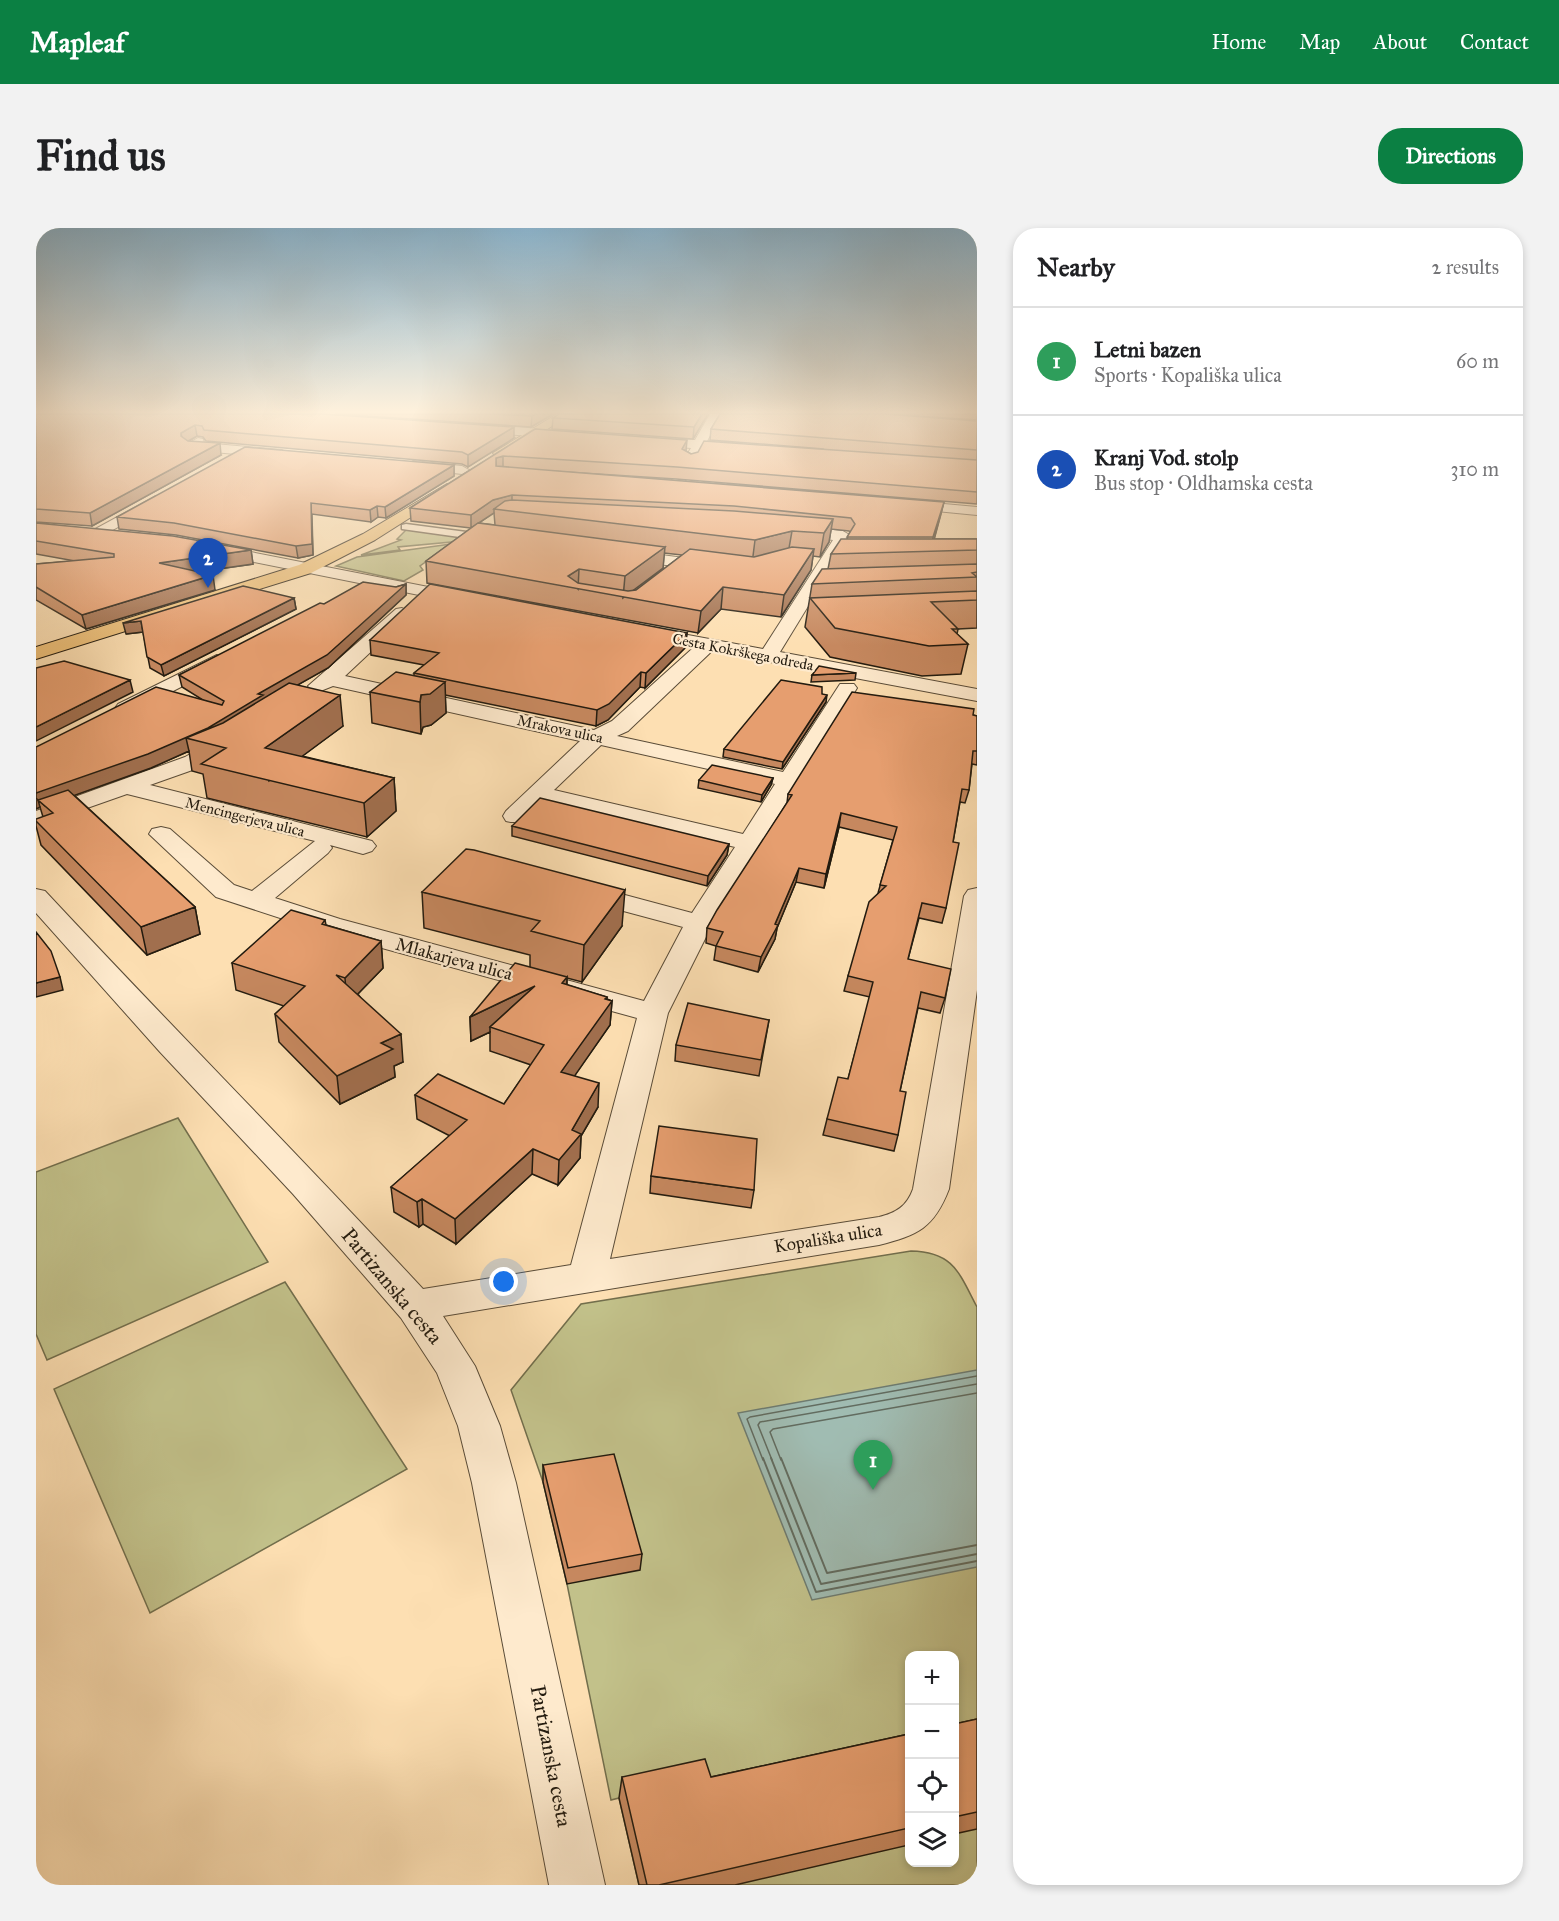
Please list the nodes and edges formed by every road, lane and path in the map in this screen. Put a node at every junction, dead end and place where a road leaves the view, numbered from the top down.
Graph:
1 (441, 491) edge
2 (166, 494) edge
3 (884, 502) edge
4 (977, 511) edge
5 (406, 527) dead end
6 (767, 529) edge
7 (75, 531) edge
8 (96, 532) junction
9 (484, 533) joint
10 (125, 536) edge
11 (189, 545) edge
12 (453, 553) edge
13 (604, 553) edge
14 (853, 558) edge
15 (822, 561) junction
16 (683, 563) junction
17 (304, 569) junction
18 (728, 569) edge
19 (664, 578) edge
20 (369, 581) junction
21 (417, 585) junction
22 (832, 588) edge
23 (810, 589) junction
24 (342, 595) edge
25 (481, 602) edge
26 (814, 619) edge
27 (791, 620) junction
28 (626, 629) edge
29 (707, 645) junction
30 (36, 653) edge
31 (231, 654) edge
32 (768, 657) junction
33 (330, 678) junction
34 (847, 688) dead end
35 (977, 695) edge
36 (300, 697) edge
37 (105, 719) edge
38 (245, 732) edge
39 (597, 737) junction
40 (790, 780) junction
41 (128, 787) junction
42 (537, 793) junction
43 (514, 816) dead end
44 (36, 819) edge
45 (160, 834) dead end
46 (751, 843) junction
47 (363, 846) dead end
48 (319, 848) dead end
49 (565, 887) edge
50 (977, 896) edge
51 (36, 897) edge
52 (256, 901) junction
53 (699, 923) junction
54 (652, 1013) junction
55 (587, 1276) junction
56 (415, 1307) junction
57 (577, 1885) edge

1 - 17 main road
2 - 8 street
3 - 4 street
5 - 9 street
6 - 15 street
7 - 8 street
8 - 10 street
9 - 12 street
11 - 17 street
13 - 16 street
14 - 15 street
15 - 23 street
16 - 18 street
16 - 19 street
17 - 20 street
17 - 30 main road
20 - 21 street
20 - 24 street
21 - 25 street
21 - 33 street
22 - 23 street
23 - 27 street
26 - 27 street
27 - 32 street
28 - 29 street, Cesta Kokrškega odreda
29 - 32 street, Cesta Kokrškega odreda
29 - 39 street
31 - 37 street
32 - 35 street, Cesta Kokrškega odreda
33 - 36 street
33 - 39 street, Mrakova ulica
34 - 40 street
38 - 41 street
39 - 40 street, Mrakova ulica
39 - 42 street
40 - 46 street
41 - 44 street
41 - 47 street, Mencingerjeva ulica
42 - 43 street
42 - 46 street
45 - 52 street, Mlakarjeva ulica
46 - 53 street
48 - 52 street
49 - 53 street
50 - 55 street, Kopališka ulica
51 - 56 street, Partizanska cesta
52 - 54 street, Mlakarjeva ulica
53 - 54 street
54 - 55 street
55 - 56 street, Kopališka ulica
56 - 57 street, Partizanska cesta

